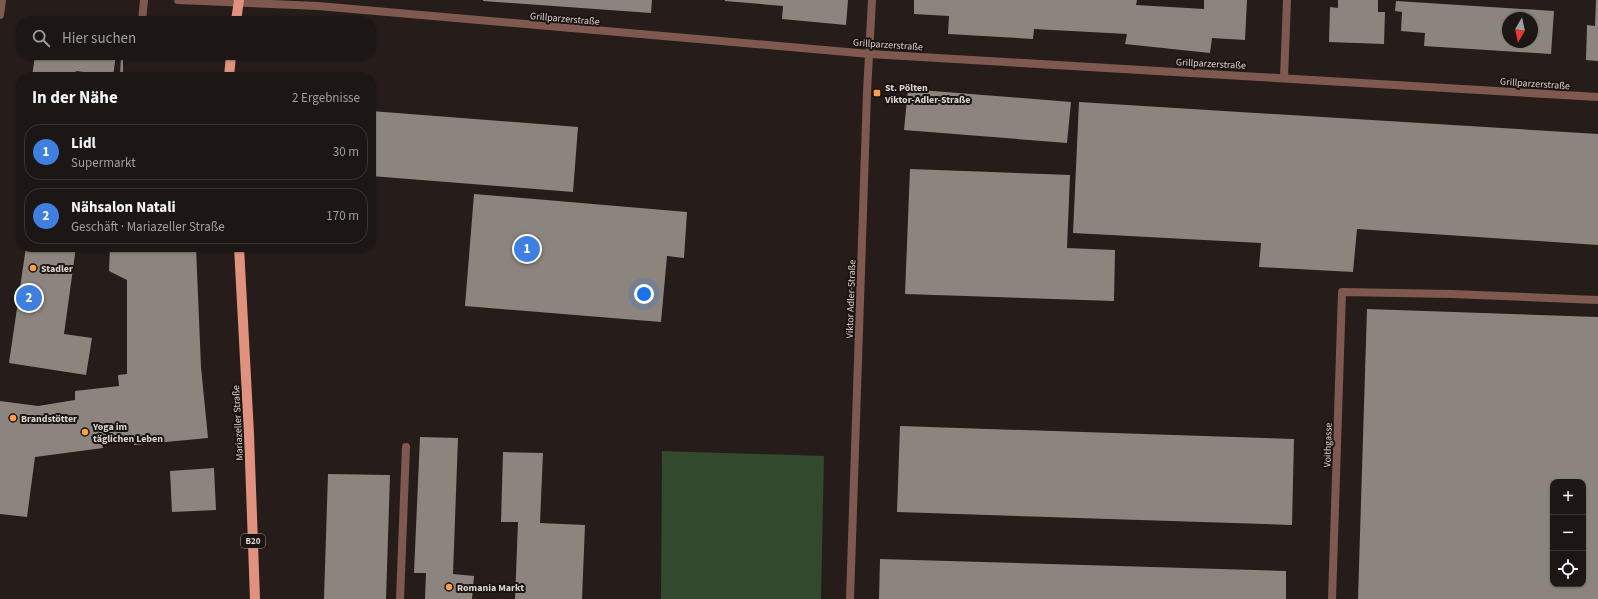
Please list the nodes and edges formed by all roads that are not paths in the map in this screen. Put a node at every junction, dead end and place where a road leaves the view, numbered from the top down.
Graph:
1 (2, 0) edge
2 (144, 0) edge
3 (178, 0) edge
4 (872, 0) edge
5 (1287, 0) edge
6 (239, 2) edge
7 (0, 15) edge
8 (142, 16) edge
9 (237, 16) edge
10 (870, 54) junction
11 (231, 60) edge
12 (229, 72) edge
13 (1284, 78) junction
14 (1598, 98) edge
15 (239, 252) edge
16 (1598, 300) edge
17 (406, 447) dead end
18 (255, 599) edge
19 (400, 599) edge
20 (850, 599) edge
21 (1332, 599) edge

1 - 7 street
2 - 8 street
3 - 6 street, Grillparzerstraße
4 - 10 street, Viktor Adler-Straße
5 - 13 street
6 - 9 main road
6 - 10 street, Grillparzerstraße
10 - 13 street, Grillparzerstraße
10 - 20 street, Viktor Adler-Straße
11 - 12 main road
13 - 14 street, Grillparzerstraße
15 - 18 main road, Mariazeller Straße / B20
16 - 21 street, Voithgasse
17 - 19 street

